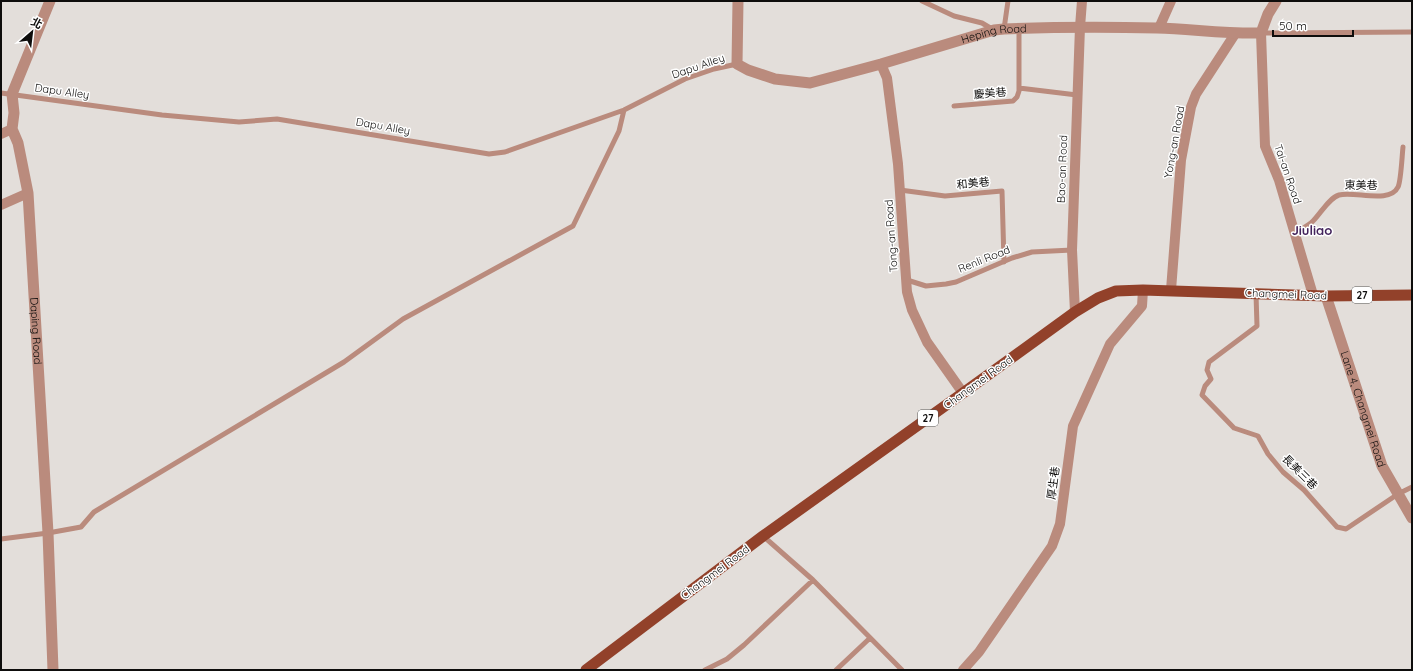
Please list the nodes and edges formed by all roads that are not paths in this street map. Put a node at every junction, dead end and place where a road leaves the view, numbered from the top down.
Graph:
1 (50, 1) edge
2 (738, 1) edge
3 (922, 1) edge
4 (1008, 1) edge
5 (1082, 1) edge
6 (1171, 1) edge
7 (1276, 1) edge
8 (1080, 27) junction
9 (1158, 28) junction
10 (1019, 29) junction
11 (999, 30) junction
12 (1412, 32) edge
13 (1261, 33) junction
14 (1235, 34) junction
15 (736, 64) junction
16 (881, 64) junction
17 (1019, 88) junction
18 (6, 93) edge
19 (1077, 95) junction
20 (954, 106) dead end
21 (624, 110) junction
22 (12, 129) junction
23 (1, 134) edge
24 (1403, 147) dead end
25 (900, 190) junction
26 (28, 193) junction
27 (1, 205) edge
28 (1295, 233) junction
29 (1072, 250) junction
30 (1004, 262) junction
31 (906, 279) junction
32 (1143, 290) junction
33 (1170, 290) junction
34 (1256, 293) junction
35 (1313, 295) junction
36 (1412, 295) edge
37 (1326, 296) junction
38 (1074, 312) junction
39 (964, 393) junction
40 (1412, 487) edge
41 (1398, 494) junction
42 (1412, 518) edge
43 (48, 533) junction
44 (763, 536) junction
45 (1, 539) edge
46 (813, 580) junction
47 (870, 638) junction
48 (53, 670) edge
49 (586, 670) edge
50 (705, 670) edge
51 (836, 670) edge
52 (902, 670) edge
53 (963, 670) edge

1 - 18 street, Daping Road
2 - 15 street
3 - 11 lane
4 - 11 lane
5 - 8 street, Bao-an Road
6 - 9 street
7 - 13 street
8 - 9 street, Heping Road
8 - 10 street, Heping Road
8 - 19 street, Bao-an Road
9 - 14 street, Heping Road
10 - 11 street, Heping Road
10 - 17 lane, 慶美巷
11 - 16 street, Heping Road
12 - 13 lane
13 - 14 street, Heping Road
13 - 28 street, Tai-an Road
14 - 33 street, Yong-an Road
15 - 16 street, Heping Road
15 - 21 lane, Dapu Alley
16 - 25 street, Tong-an Road
17 - 19 lane, 慶美巷
17 - 20 lane, 慶美巷
18 - 21 lane, Dapu Alley
18 - 22 street, Daping Road
19 - 29 street, Bao-an Road
21 - 43 lane
22 - 23 street
22 - 26 street, Daping Road
24 - 28 lane, 東美巷
25 - 30 lane, 和美巷
25 - 31 street, Tong-an Road
26 - 27 street
26 - 43 street, Daping Road
28 - 35 street, Tai-an Road
29 - 30 lane, Renli Road
29 - 38 street, Bao-an Road
30 - 31 lane, Renli Road
31 - 39 street, Tong-an Road
32 - 33 main road, Changmei Road / 27
32 - 38 main road, Changmei Road / 27
32 - 53 street, 厚生巷
33 - 34 main road, Changmei Road / 27
34 - 35 main road, Changmei Road / 27
34 - 41 lane, 長美三巷
35 - 37 main road, Changmei Road / 27
36 - 37 main road, Changmei Road / 27
37 - 41 street, Lane 4, Changmei Road
38 - 39 main road, Changmei Road / 27
39 - 44 main road, Changmei Road / 27
40 - 41 lane
41 - 42 street, Lane 4, Changmei Road
43 - 45 lane
43 - 48 street, Daping Road
44 - 46 lane
44 - 49 main road, Changmei Road / 27
46 - 47 lane
46 - 50 lane
47 - 51 lane
47 - 52 lane

